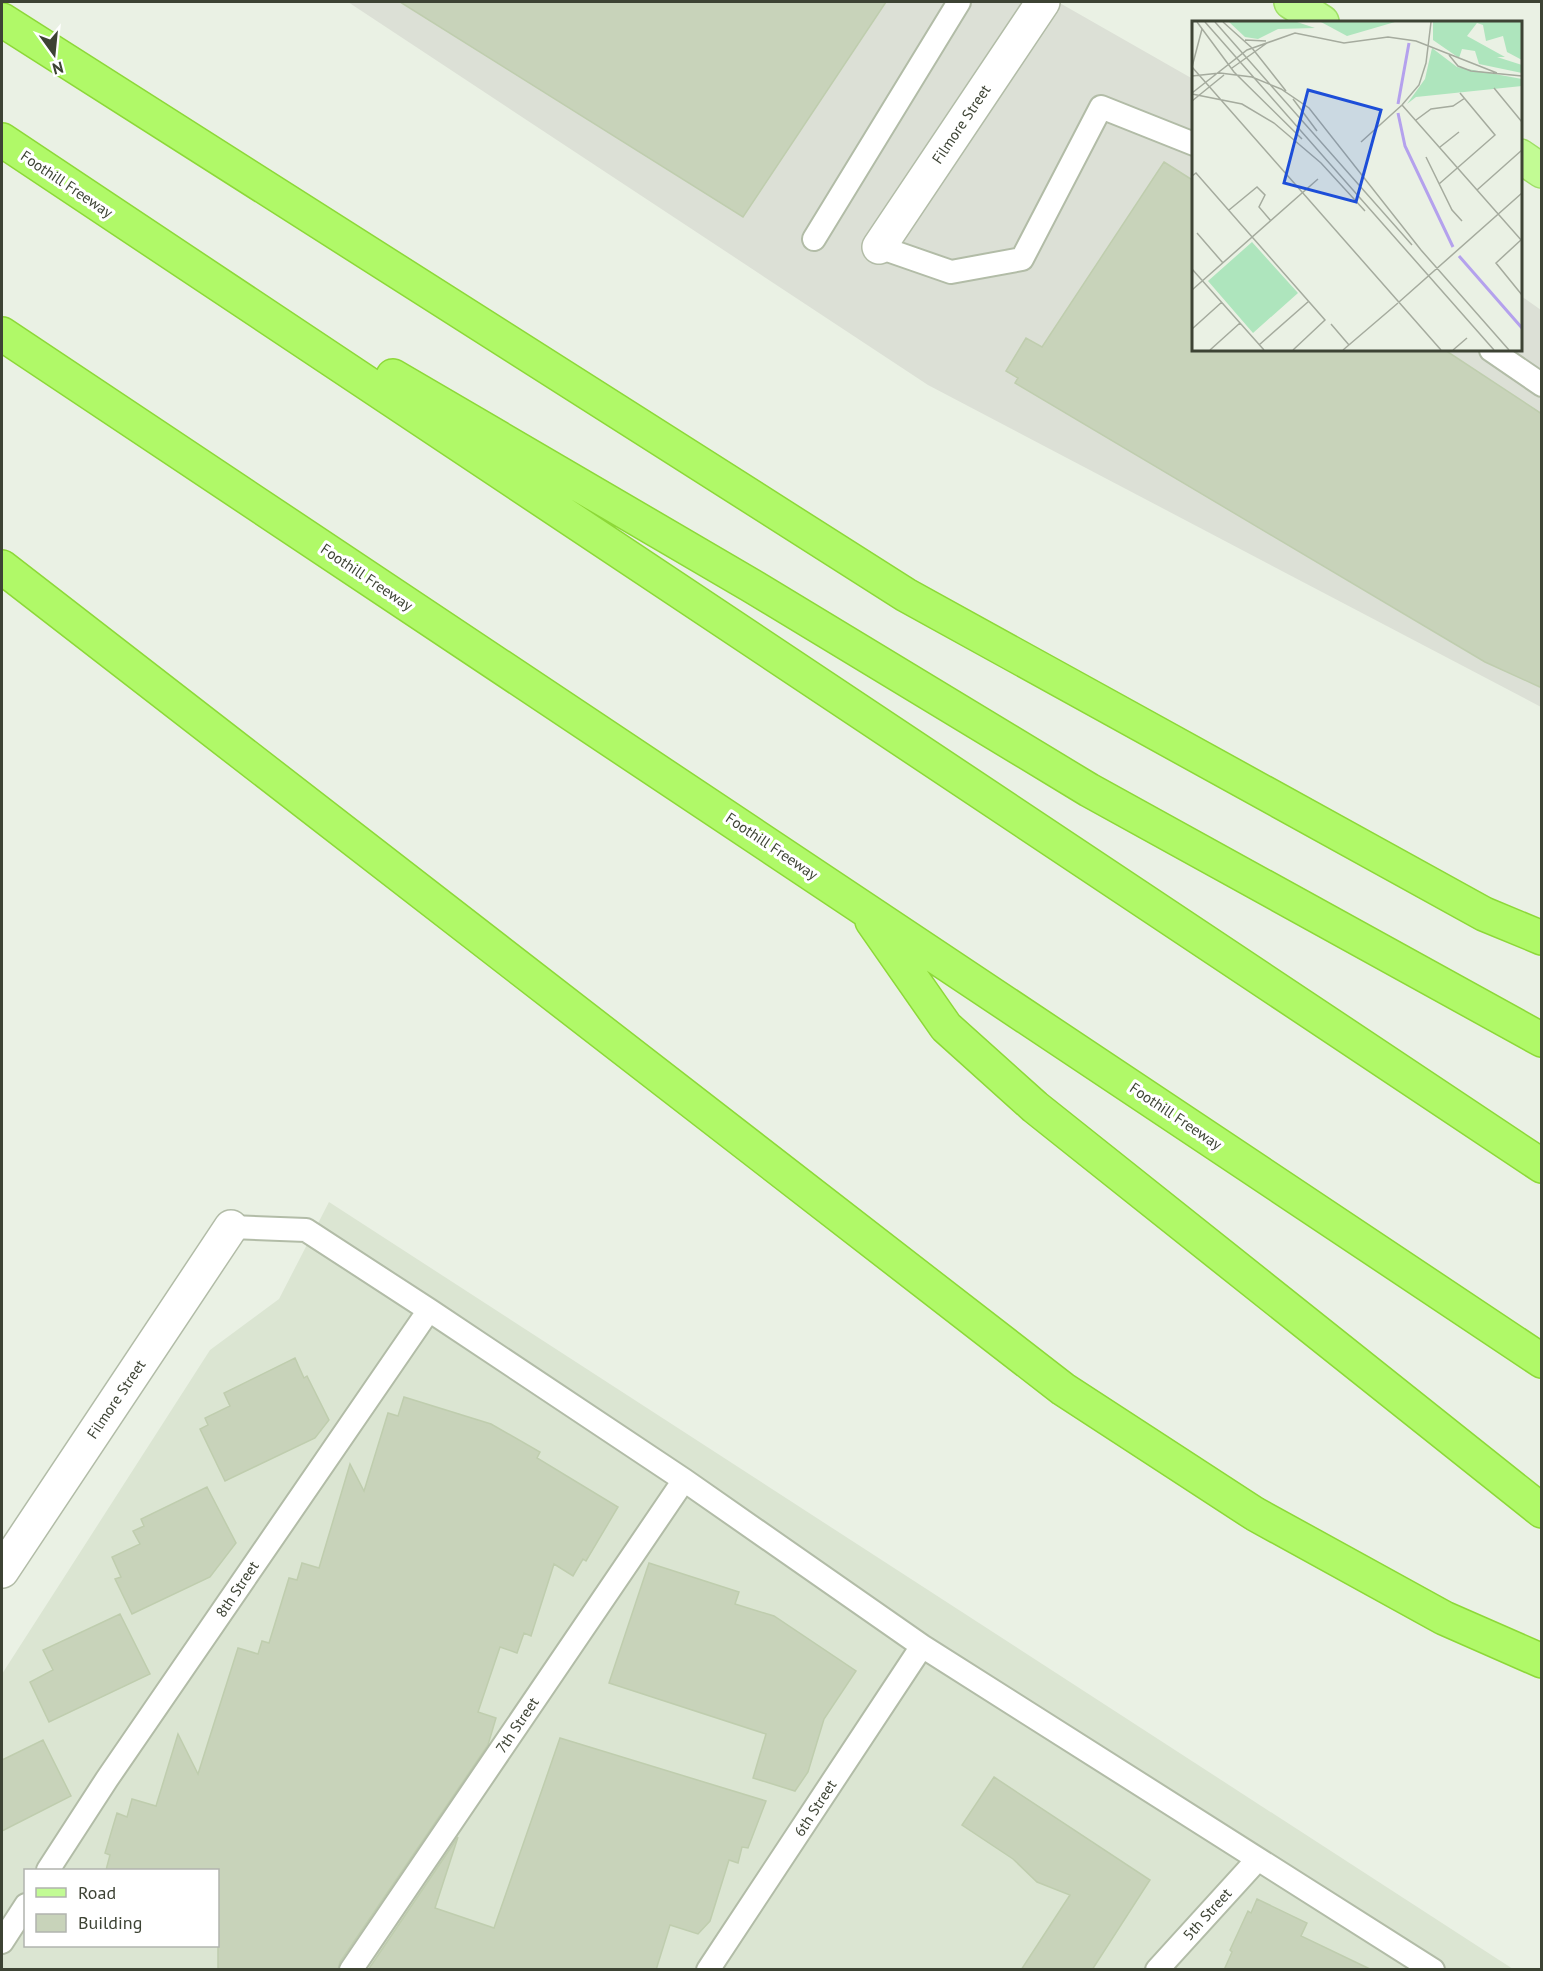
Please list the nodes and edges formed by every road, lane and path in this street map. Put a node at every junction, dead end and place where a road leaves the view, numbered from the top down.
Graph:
1 (959, 2) edge
2 (1043, 2) edge
3 (1291, 2) edge
4 (2, 20) edge
5 (1320, 21) edge
6 (2, 140) edge
7 (1192, 143) edge
8 (1522, 157) edge
9 (1542, 171) edge
10 (94, 201) junction
11 (814, 239) dead end
12 (879, 247) joint
13 (2, 334) edge
14 (1492, 351) edge
15 (1542, 385) edge
16 (2, 567) edge
17 (860, 905) junction
18 (1542, 938) edge
19 (1542, 1040) edge
20 (1542, 1166) edge
21 (231, 1227) joint
22 (429, 1310) junction
23 (1542, 1361) edge
24 (684, 1480) junction
25 (1542, 1511) edge
26 (2, 1571) edge
27 (922, 1646) junction
28 (1542, 1661) edge
29 (1258, 1859) junction
30 (49, 1869) edge
31 (24, 1908) edge
32 (2, 1942) edge
33 (1426, 1968) edge
34 (351, 1970) edge
35 (708, 1970) edge
36 (1157, 1970) edge

1 - 11 lane
2 - 12 street, Filmore Street
3 - 5 main road
4 - 18 highway
6 - 10 highway, Foothill Freeway
7 - 12 lane
8 - 9 main road
10 - 19 highway
10 - 20 highway, Foothill Freeway
13 - 17 highway, Foothill Freeway
14 - 15 lane
16 - 28 highway
17 - 23 highway, Foothill Freeway
17 - 25 highway
21 - 22 lane
21 - 26 street, Filmore Street
22 - 24 lane
22 - 30 lane, 8th Street
24 - 27 lane
24 - 34 lane, 7th Street
27 - 29 lane
27 - 35 lane, 6th Street
29 - 33 lane
29 - 36 lane, 5th Street
31 - 32 lane

